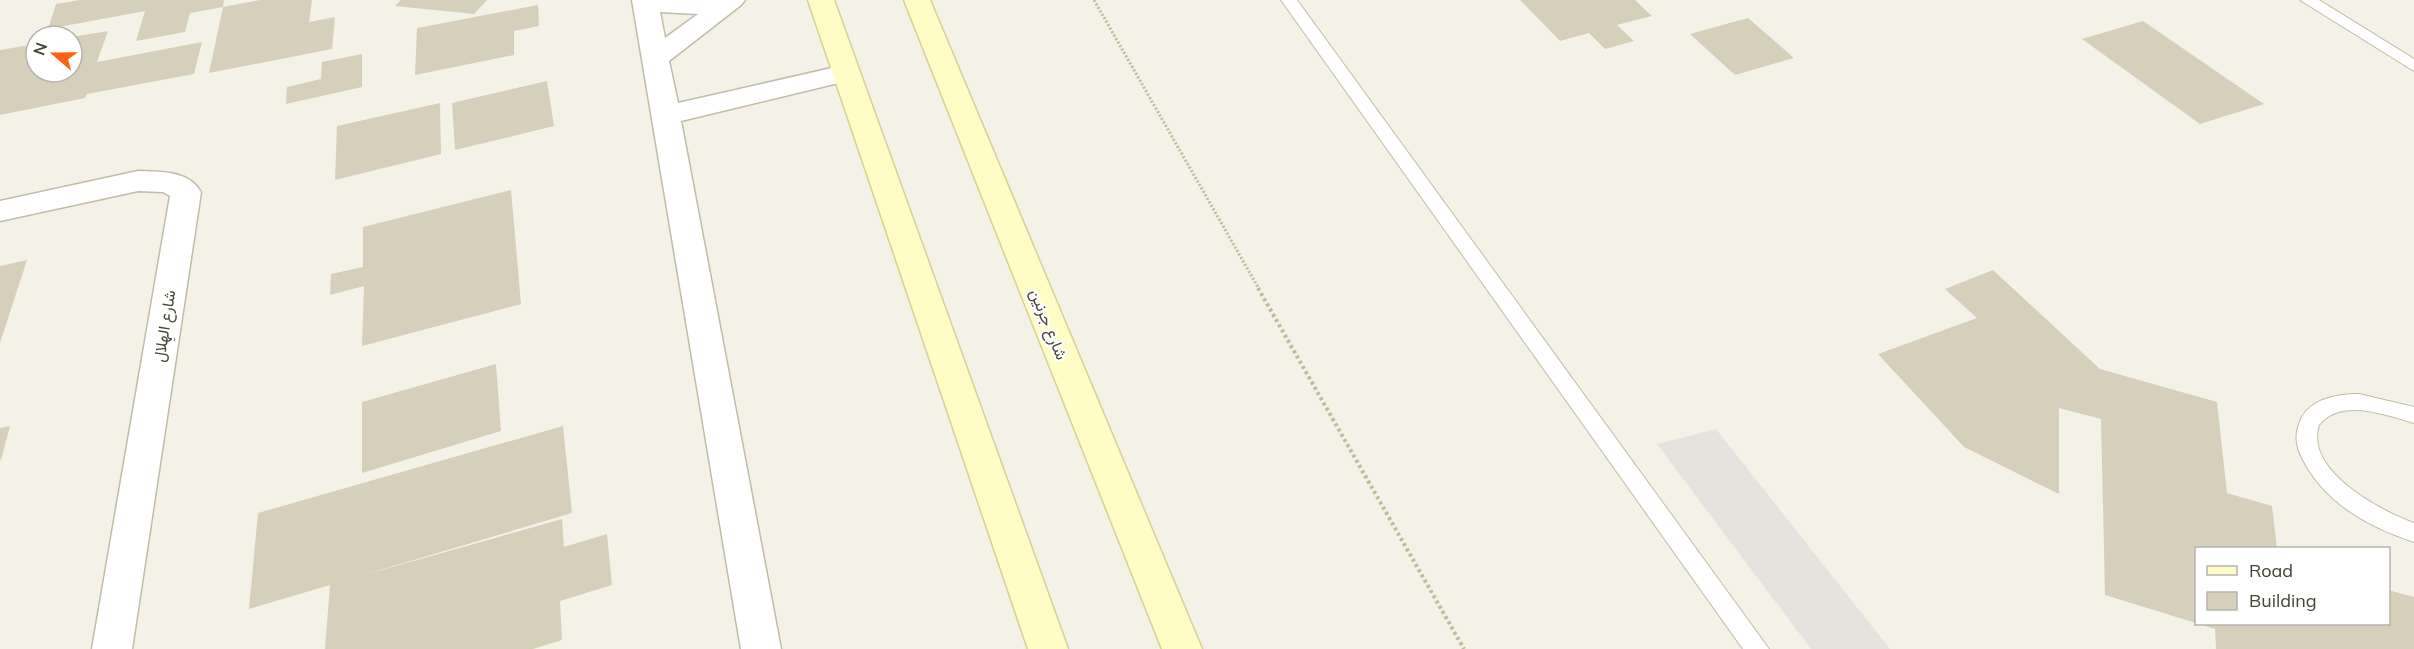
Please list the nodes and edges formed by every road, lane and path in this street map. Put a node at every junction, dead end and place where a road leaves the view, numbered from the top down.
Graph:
1 (726, 0) edge
2 (732, 0) edge
3 (821, 0) edge
4 (917, 0) edge
5 (1094, 0) edge
6 (1289, 0) edge
7 (2308, 0) edge
8 (645, 2) edge
9 (656, 58) junction
10 (2414, 66) edge
11 (845, 73) junction
12 (666, 115) junction
13 (0, 211) edge
14 (2414, 415) edge
15 (2414, 533) edge
16 (112, 649) edge
17 (761, 649) edge
18 (1048, 649) edge
19 (1182, 649) edge
20 (1464, 649) edge
21 (1757, 649) edge

1 - 8 street
2 - 9 street
3 - 11 main road
4 - 19 main road, شارع جرنين
5 - 20 path
6 - 21 lane
7 - 10 lane
8 - 9 street
9 - 12 street
11 - 12 street
11 - 18 main road
12 - 17 street
13 - 16 street, شارع الهِلال
14 - 15 lane

